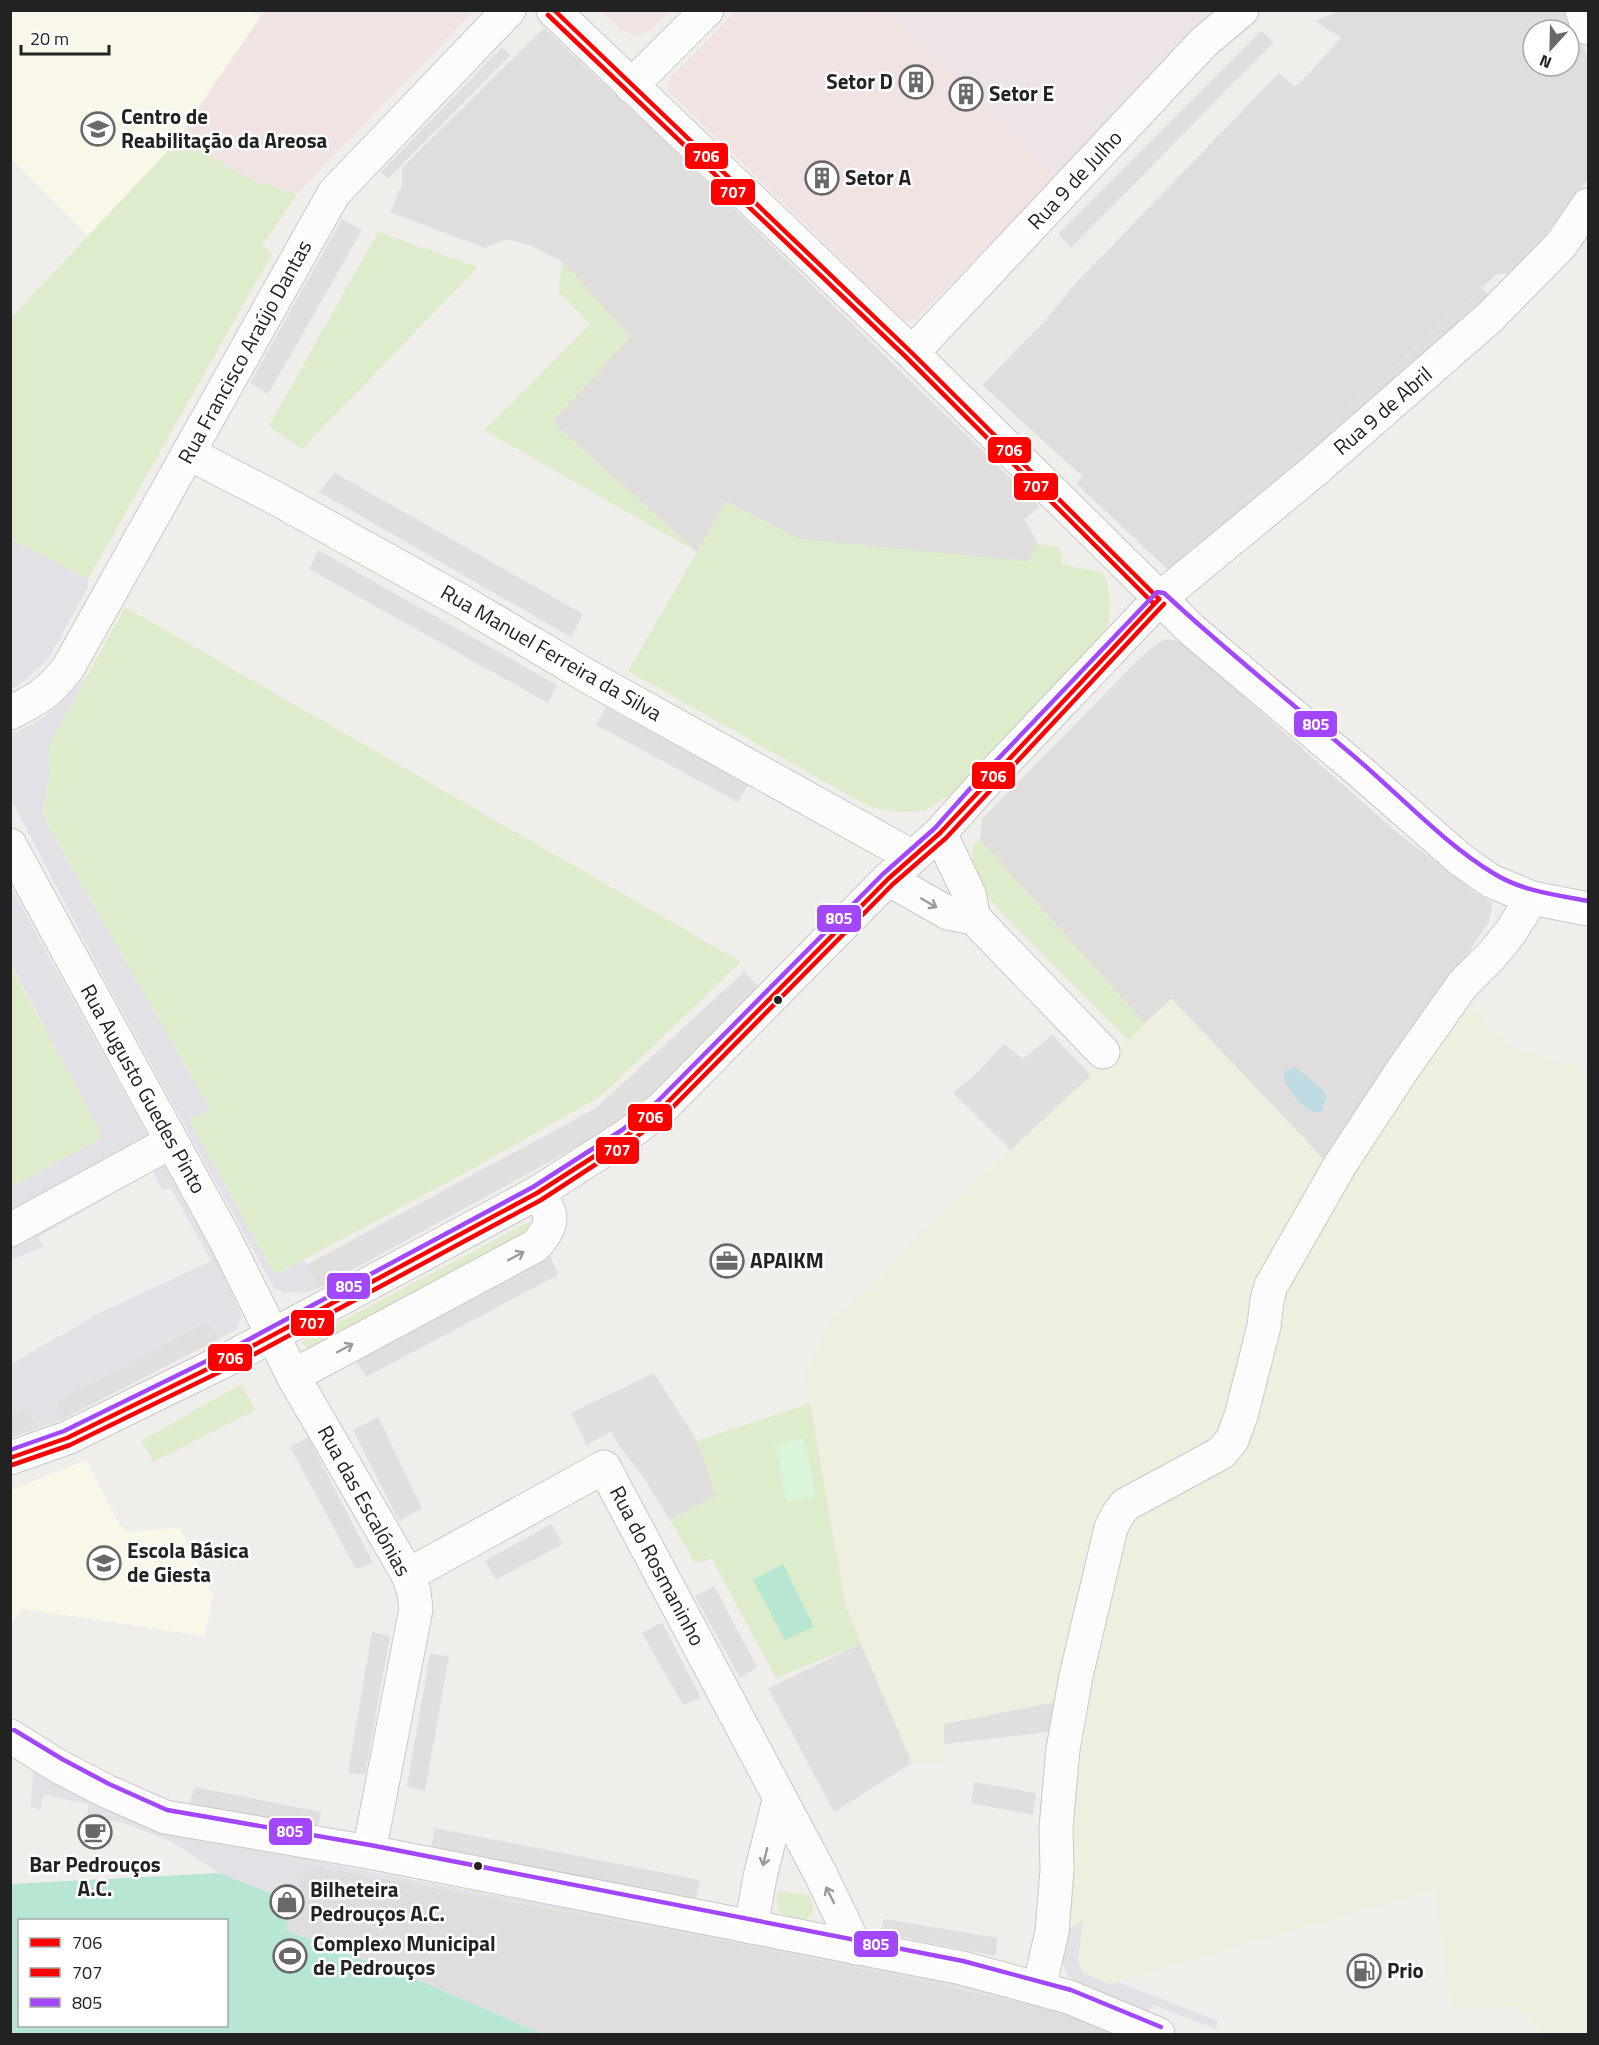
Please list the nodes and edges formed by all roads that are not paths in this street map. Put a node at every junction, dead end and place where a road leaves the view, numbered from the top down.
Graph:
1 (510, 10) edge
2 (553, 10) edge
3 (707, 10) edge
4 (1242, 10) edge
5 (1582, 10) edge
6 (1588, 28) edge
7 (631, 86) junction
8 (1588, 205) edge
9 (912, 353) junction
10 (189, 453) junction
11 (1159, 600) junction
12 (10, 712) edge
13 (940, 833) junction
14 (911, 856) junction
15 (13, 860) edge
16 (888, 879) junction
17 (1532, 898) junction
18 (1588, 909) edge
19 (974, 918) junction
20 (1103, 1052) dead end
21 (171, 1142) junction
22 (537, 1193) junction
23 (10, 1230) edge
24 (273, 1335) junction
25 (293, 1376) junction
26 (10, 1458) edge
27 (408, 1575) junction
28 (10, 1736) edge
29 (779, 1800) junction
30 (369, 1852) junction
31 (751, 1926) junction
32 (856, 1948) junction
33 (1039, 1988) junction
34 (1158, 2034) edge

1 - 10 street, Rua Francisco Araújo Dantas
2 - 7 street
3 - 7 street
4 - 9 street, Rua 9 de Julho
5 - 6 street
7 - 9 street
8 - 11 street, Rua 9 de Abril
9 - 11 street
10 - 12 street, Rua Francisco Araújo Dantas
10 - 14 street, Rua Manuel Ferreira da Silva
11 - 13 street, Rua 9 de Abril
11 - 17 street
13 - 14 street, Rua 9 de Abril
13 - 19 street
14 - 16 street, Rua 9 de Abril
15 - 21 street, Rua Augusto Guedes Pinto
16 -> 19 street
16 - 22 street, Rua 9 de Abril
17 - 18 street
17 - 33 street
19 - 20 street
21 - 23 street
21 - 24 street, Rua Augusto Guedes Pinto
22 - 24 street, Rua 9 de Abril
25 -> 22 street
24 - 25 street, Rua das Escalónias
24 - 26 street, Rua 9 de Abril
25 - 27 street, Rua das Escalónias
27 - 29 street, Rua do Rosmaninho
27 - 30 street, Rua das Escalónias
28 - 30 street
29 -> 31 street
32 -> 29 street, Rua do Rosmaninho
30 - 31 street
31 - 32 street
32 - 33 street
33 - 34 street

